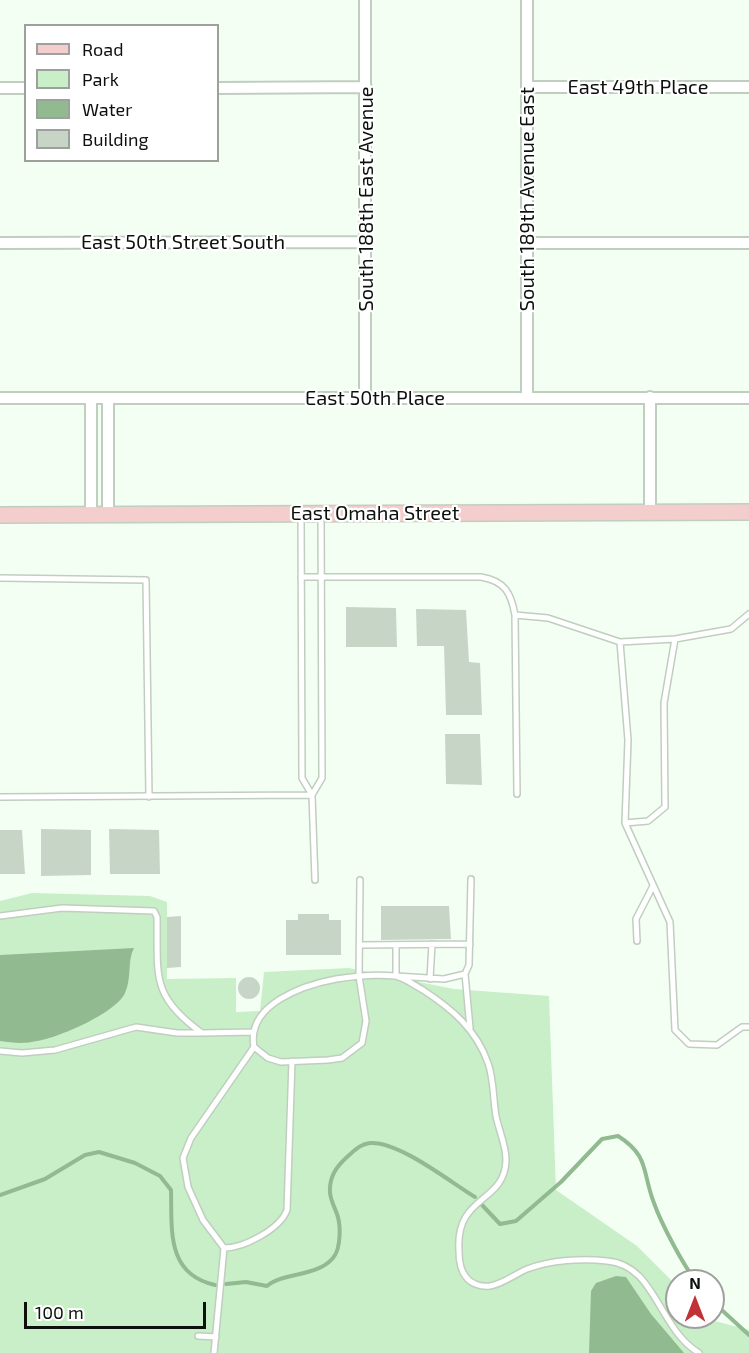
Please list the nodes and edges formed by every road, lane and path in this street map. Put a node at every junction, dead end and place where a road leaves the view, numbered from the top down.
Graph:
1 (365, 0) edge
2 (527, 0) edge
3 (366, 87) junction
4 (526, 87) junction
5 (749, 87) edge
6 (0, 88) edge
7 (24, 88) edge
8 (219, 88) edge
9 (366, 242) junction
10 (0, 243) edge
11 (526, 243) junction
12 (749, 243) edge
13 (0, 398) edge
14 (108, 398) junction
15 (365, 398) junction
16 (526, 398) junction
17 (650, 398) junction
18 (749, 398) edge
19 (91, 399) junction
20 (650, 512) junction
21 (749, 512) edge
22 (301, 514) junction
23 (321, 514) junction
24 (0, 515) edge
25 (91, 515) junction
26 (108, 515) junction
27 (301, 577) junction
28 (321, 577) junction
29 (0, 578) edge
30 (749, 614) edge
31 (515, 615) junction
32 (675, 639) junction
33 (620, 642) junction
34 (517, 794) dead end
35 (312, 795) junction
36 (0, 797) edge
37 (148, 797) junction
38 (625, 823) junction
39 (471, 879) dead end
40 (315, 880) dead end
41 (360, 880) dead end
42 (653, 886) junction
43 (0, 916) edge
44 (636, 941) dead end
45 (432, 944) junction
46 (470, 944) junction
47 (360, 945) junction
48 (396, 945) junction
49 (465, 974) junction
50 (360, 976) junction
51 (396, 976) junction
52 (430, 979) junction
53 (749, 1027) edge
54 (470, 1029) junction
55 (254, 1032) junction
56 (202, 1033) junction
57 (254, 1047) junction
58 (0, 1052) edge
59 (292, 1061) junction
60 (224, 1248) junction
61 (198, 1336) dead end
62 (216, 1337) junction
63 (214, 1353) edge
64 (699, 1353) edge

1 - 3 street, South 188th East Avenue
2 - 4 street, South 189th Avenue East
3 - 8 street
3 - 9 street, South 188th East Avenue
4 - 5 street, East 49th Place
4 - 11 street, South 189th Avenue East
6 - 7 street
9 - 10 street, East 50th Street South
9 - 15 street, South 188th East Avenue
11 - 12 street
11 - 16 street, South 189th Avenue East
13 - 19 street, East 50th Place
14 - 15 street, East 50th Place
14 - 19 street, East 50th Place
14 - 26 street
15 - 16 street, East 50th Place
16 - 17 street, East 50th Place
17 - 18 street, East 50th Place
17 - 20 street
19 - 25 street
20 - 21 street, East Omaha Street
20 - 23 street, East Omaha Street
22 - 23 street, East Omaha Street
22 - 26 street, East Omaha Street
22 - 27 lane
23 - 28 lane
24 - 25 street, East Omaha Street
25 - 26 street, East Omaha Street
27 - 28 lane
27 - 35 lane
28 - 31 lane
28 - 35 lane
29 - 37 lane
30 - 32 lane
31 - 33 lane
31 - 34 lane
32 - 33 lane
32 - 38 lane
33 - 38 lane
35 - 37 lane
35 - 40 lane
36 - 37 lane
38 - 42 lane
39 - 46 lane
41 - 47 lane
42 - 44 lane
42 - 53 lane
43 - 56 lane
45 - 46 lane
45 - 48 lane
45 - 52 lane
46 - 49 lane
47 - 48 lane
47 - 50 lane
48 - 51 lane
49 - 52 lane
49 - 54 lane
50 - 51 lane
50 - 55 lane
50 - 59 lane
51 - 52 lane
51 - 54 lane
54 - 64 lane
55 - 56 lane
55 - 57 lane
56 - 58 lane
57 - 59 lane
57 - 60 lane
59 - 60 lane
60 - 62 lane
61 - 62 lane
62 - 63 lane

